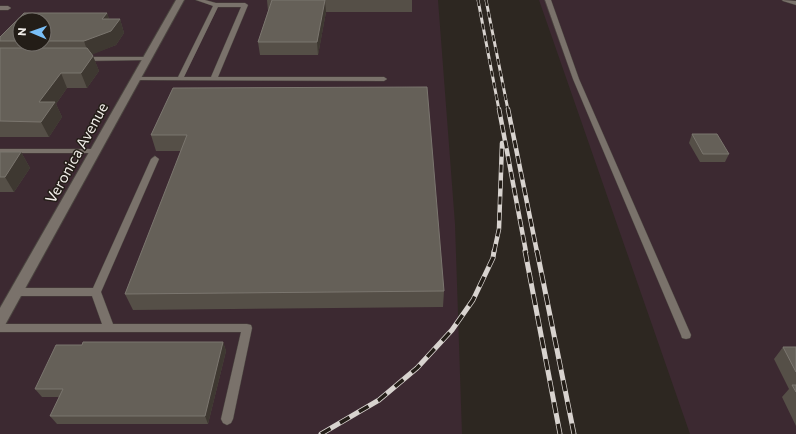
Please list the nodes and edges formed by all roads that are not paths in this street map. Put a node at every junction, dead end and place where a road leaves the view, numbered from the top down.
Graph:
1 (180, 0) edge
2 (199, 0) edge
3 (548, 0) edge
4 (785, 0) edge
5 (796, 3) edge
6 (216, 5) junction
7 (0, 8) edge
8 (8, 8) dead end
9 (77, 59) edge
10 (146, 59) junction
11 (214, 78) junction
12 (135, 79) junction
13 (180, 79) junction
14 (384, 79) dead end
15 (0, 151) edge
16 (95, 151) junction
17 (155, 159) dead end
18 (16, 292) junction
19 (96, 292) junction
20 (0, 320) edge
21 (0, 328) edge
22 (109, 328) junction
23 (686, 335) dead end
24 (227, 419) dead end

1 - 10 street, Veronica Avenue
2 - 6 lane
3 - 23 lane
4 - 5 lane
6 - 11 lane
6 - 13 lane
7 - 8 lane
9 - 10 lane
10 - 12 street, Veronica Avenue
11 - 13 lane
11 - 14 lane
12 - 13 lane
12 - 16 street, Veronica Avenue
15 - 16 lane
16 - 18 street, Veronica Avenue
17 - 19 lane
18 - 19 lane
18 - 20 street, Veronica Avenue
19 - 22 lane
21 - 22 lane
22 - 24 lane

